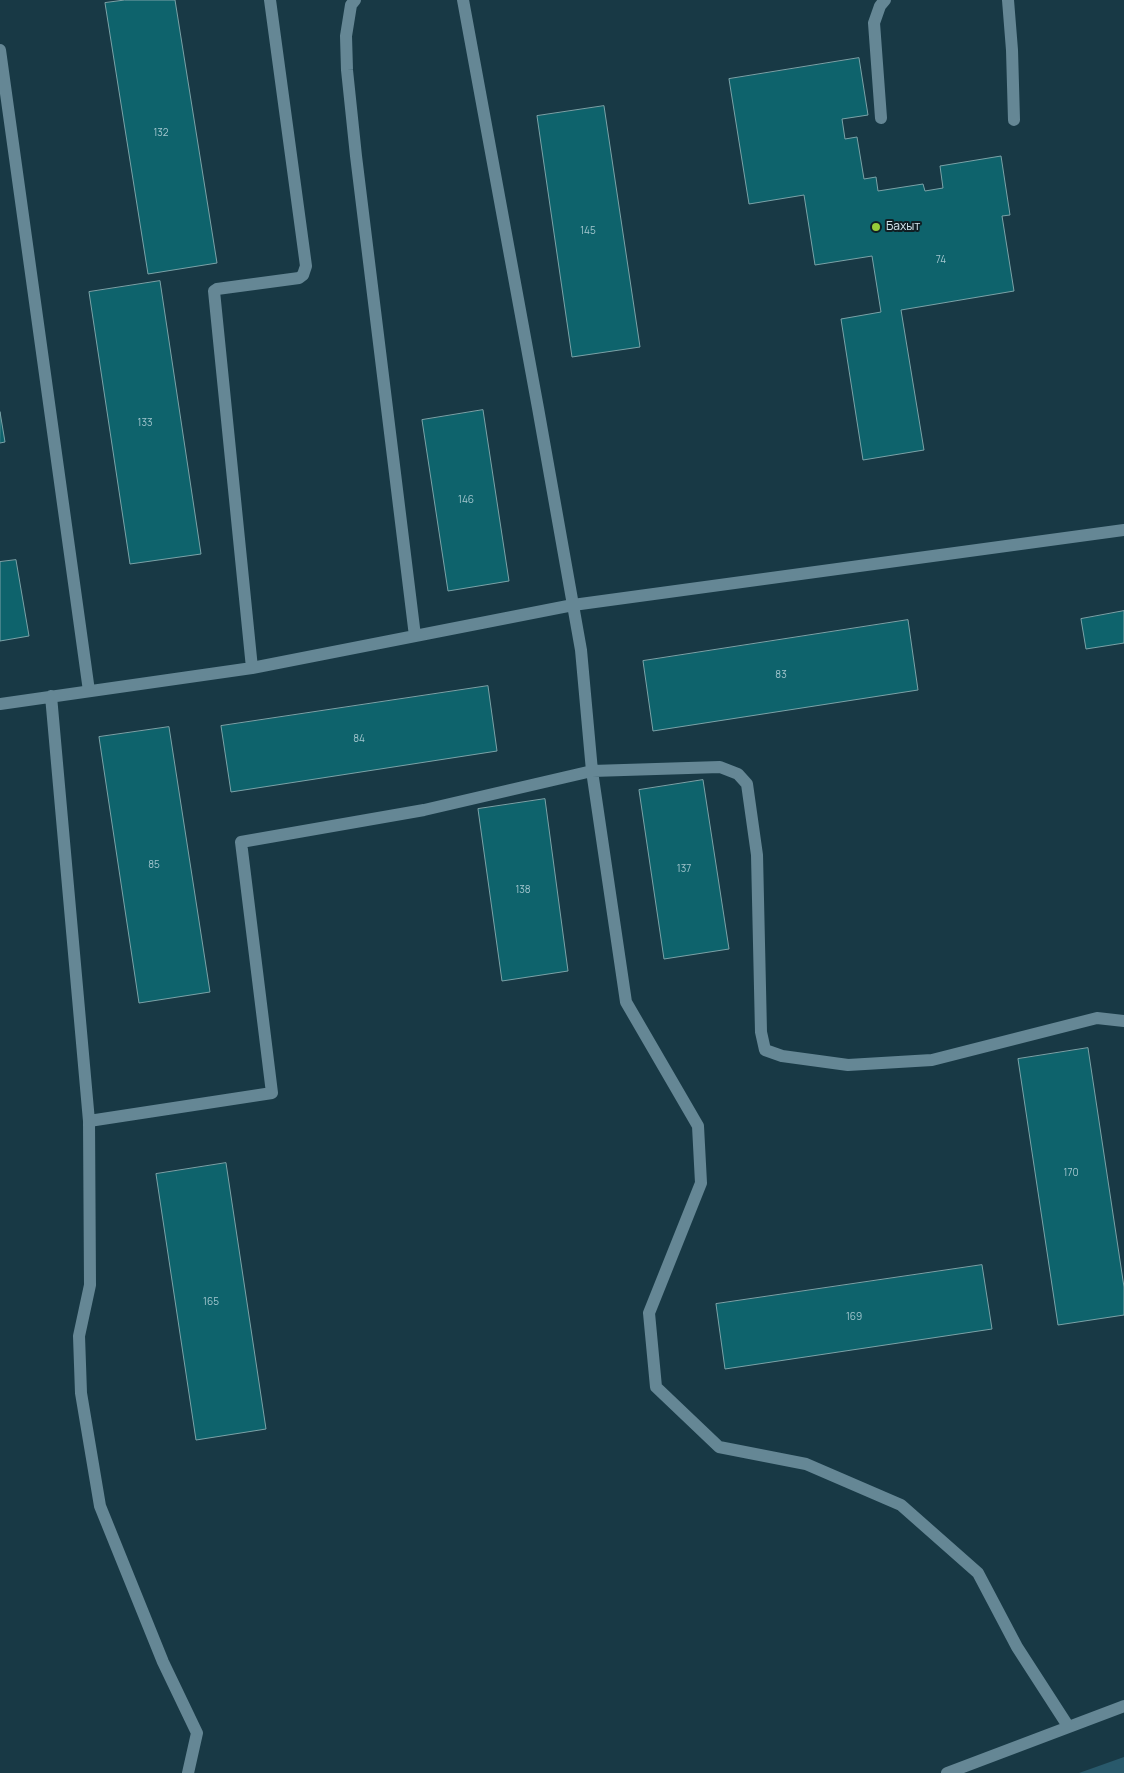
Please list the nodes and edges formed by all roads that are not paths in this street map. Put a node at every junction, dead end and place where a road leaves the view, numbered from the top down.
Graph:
1 (270, 0) edge
2 (355, 0) edge
3 (463, 0) edge
4 (885, 0) edge
5 (1008, 0) edge
6 (0, 50) edge
7 (881, 118) dead end
8 (1014, 120) dead end
9 (1124, 530) edge
10 (573, 605) junction
11 (416, 636) junction
12 (252, 668) junction
13 (89, 691) junction
14 (51, 696) junction
15 (0, 704) edge
16 (592, 770) junction
17 (1124, 1022) edge
18 (89, 1121) junction
19 (1124, 1706) edge
20 (1068, 1726) junction
21 (188, 1773) edge
22 (947, 1773) edge

1 - 12 street
2 - 11 street
3 - 10 street
4 - 7 street
5 - 8 street
6 - 13 street
9 - 10 street
10 - 11 street
10 - 16 street
11 - 12 street
12 - 13 street
13 - 14 street
14 - 15 street
14 - 18 street
16 - 17 street
16 - 18 street
16 - 20 street
18 - 21 street
19 - 20 street
20 - 22 street

